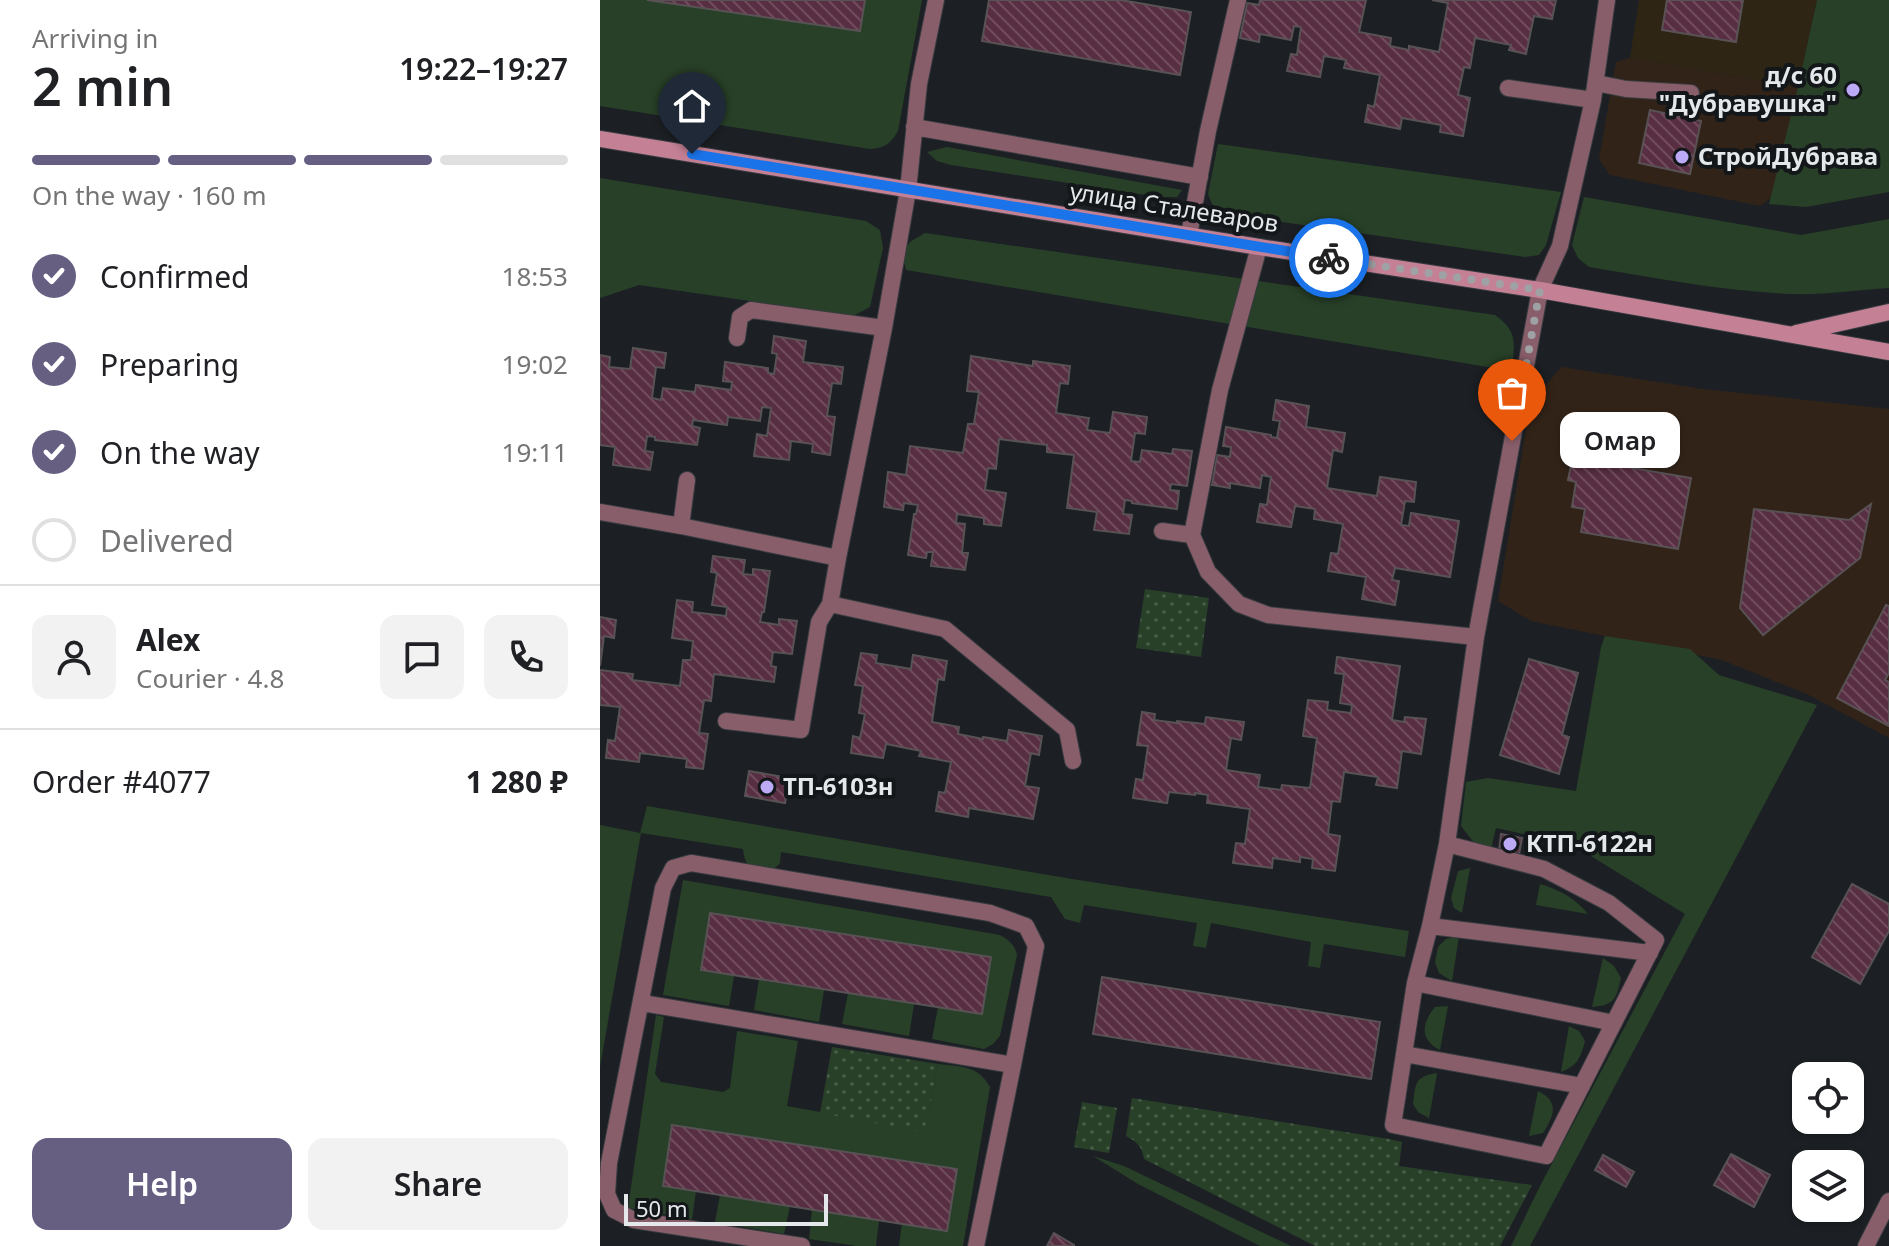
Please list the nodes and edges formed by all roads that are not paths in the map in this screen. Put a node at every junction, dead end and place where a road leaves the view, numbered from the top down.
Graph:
1 (936, 0) edge
2 (1238, 0) edge
3 (1607, 0) edge
4 (1508, 88) dead end
5 (1595, 91) junction
6 (1691, 93) dead end
7 (914, 127) junction
8 (600, 139) edge
9 (1200, 177) junction
10 (908, 190) junction
11 (1189, 235) junction
12 (1259, 247) junction
13 (1540, 290) junction
14 (1889, 312) edge
15 (884, 328) junction
16 (1787, 335) junction
17 (737, 338) dead end
18 (1889, 352) edge
19 (687, 480) dead end
20 (600, 512) edge
21 (681, 526) junction
22 (1162, 531) dead end
23 (1192, 535) junction
24 (838, 558) junction
25 (830, 604) junction
26 (1476, 637) junction
27 (726, 721) dead end
28 (1073, 761) dead end
29 (1447, 844) junction
30 (1430, 926) junction
31 (1650, 953) junction
32 (1415, 983) junction
33 (642, 1003) junction
34 (1614, 1023) junction
35 (1404, 1054) junction
36 (1013, 1065) junction
37 (1582, 1086) junction
38 (1889, 1201) edge
39 (802, 1246) edge
40 (976, 1246) edge
41 (1866, 1246) edge

1 - 7 street
2 - 9 street
3 - 5 street
4 - 5 street
5 - 6 street
5 - 13 street
7 - 9 street
7 - 10 street
8 - 10 main road, улица Сталеваров
9 - 11 street
10 - 11 main road, улица Сталеваров
10 - 15 street
11 - 12 main road, улица Сталеваров
12 - 13 main road, улица Сталеваров
12 - 23 street
13 - 16 main road, улица Сталеваров
13 - 26 street
14 - 16 main road, улица Сталеваров
15 - 17 street
15 - 24 street
16 - 18 main road, улица Сталеваров
19 - 21 street
20 - 21 street
21 - 24 street
22 - 23 street
23 - 26 street
24 - 25 street
25 - 27 street
25 - 28 street
26 - 29 street
29 - 30 street
29 - 31 street
30 - 31 street
30 - 32 street
31 - 34 street
32 - 34 street
32 - 35 street
33 - 36 street
33 - 36 street
33 - 39 street
34 - 37 street
35 - 37 street
35 - 37 street
36 - 40 street
38 - 41 street

